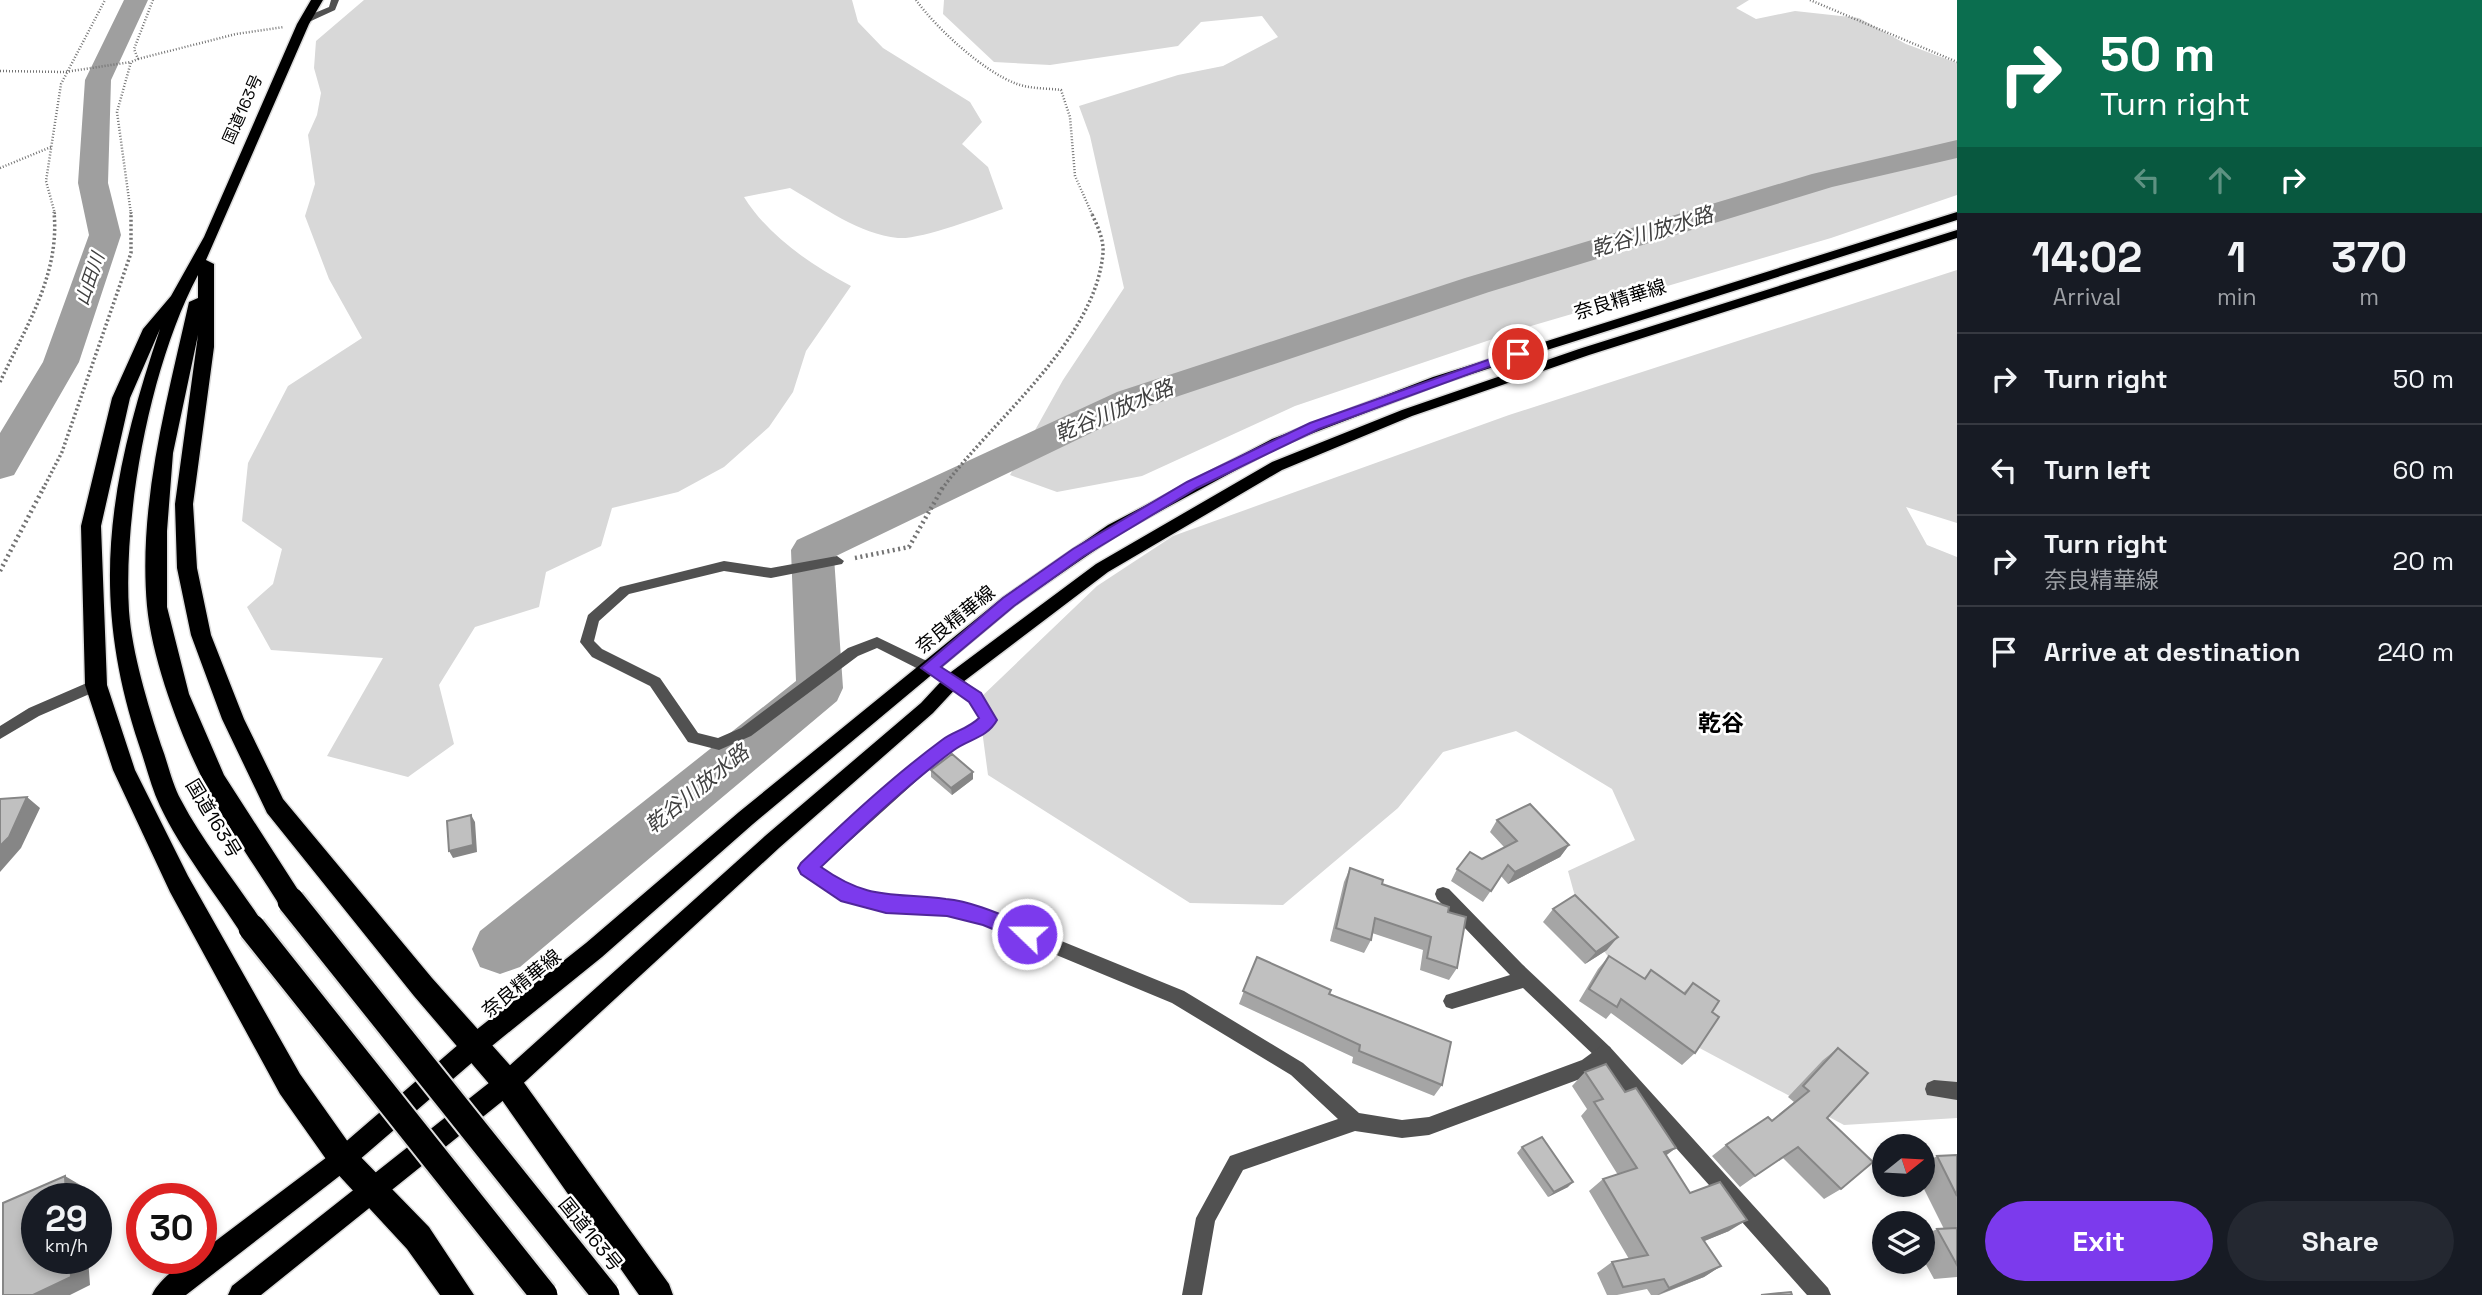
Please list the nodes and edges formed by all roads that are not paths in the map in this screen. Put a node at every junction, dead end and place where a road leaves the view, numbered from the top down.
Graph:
1 (317, 0) edge
2 (335, 0) edge
3 (305, 22) junction
4 (1957, 216) edge
5 (1957, 234) edge
6 (211, 237) junction
7 (206, 264) junction
8 (178, 298) junction
9 (837, 561) road end
10 (929, 668) junction
11 (953, 680) junction
12 (96, 685) junction
13 (0, 733) edge
14 (1443, 894) dead end
15 (1525, 979) junction
16 (1452, 1001) dead end
17 (474, 1046) junction
18 (1604, 1053) junction
19 (508, 1083) junction
20 (1934, 1089) dead end
21 (1957, 1091) edge
22 (1355, 1122) junction
23 (343, 1160) junction
24 (374, 1192) junction
25 (166, 1295) edge
26 (242, 1295) edge
27 (459, 1295) edge
28 (544, 1295) edge
29 (606, 1295) edge
30 (658, 1295) edge
31 (1192, 1295) edge
32 (1821, 1295) edge

1 - 3 highway, 国道163号
2 - 3 street
3 - 6 highway, 国道163号
4 - 10 main road, 奈良精華線
5 - 11 main road, 奈良精華線
6 - 7 highway, 国道163号
6 - 8 highway, 国道163号
7 - 17 highway
7 - 29 highway, 国道163号, bridge
8 - 12 highway
8 - 28 highway, 国道163号, bridge
9 - 10 street
10 - 11 street
10 - 17 main road, 奈良精華線
11 - 19 main road, 奈良精華線
11 - 22 street
12 - 13 street
12 - 23 highway
14 - 15 street
15 - 16 street
15 - 18 street
17 - 19 highway
17 - 23 main road, 奈良精華線
18 - 22 street
18 - 32 street
19 - 24 main road, 奈良精華線
19 - 30 highway
20 - 21 street
22 - 31 street
23 - 24 highway
23 - 25 main road, 奈良精華線
24 - 26 main road, 奈良精華線
24 - 27 highway

